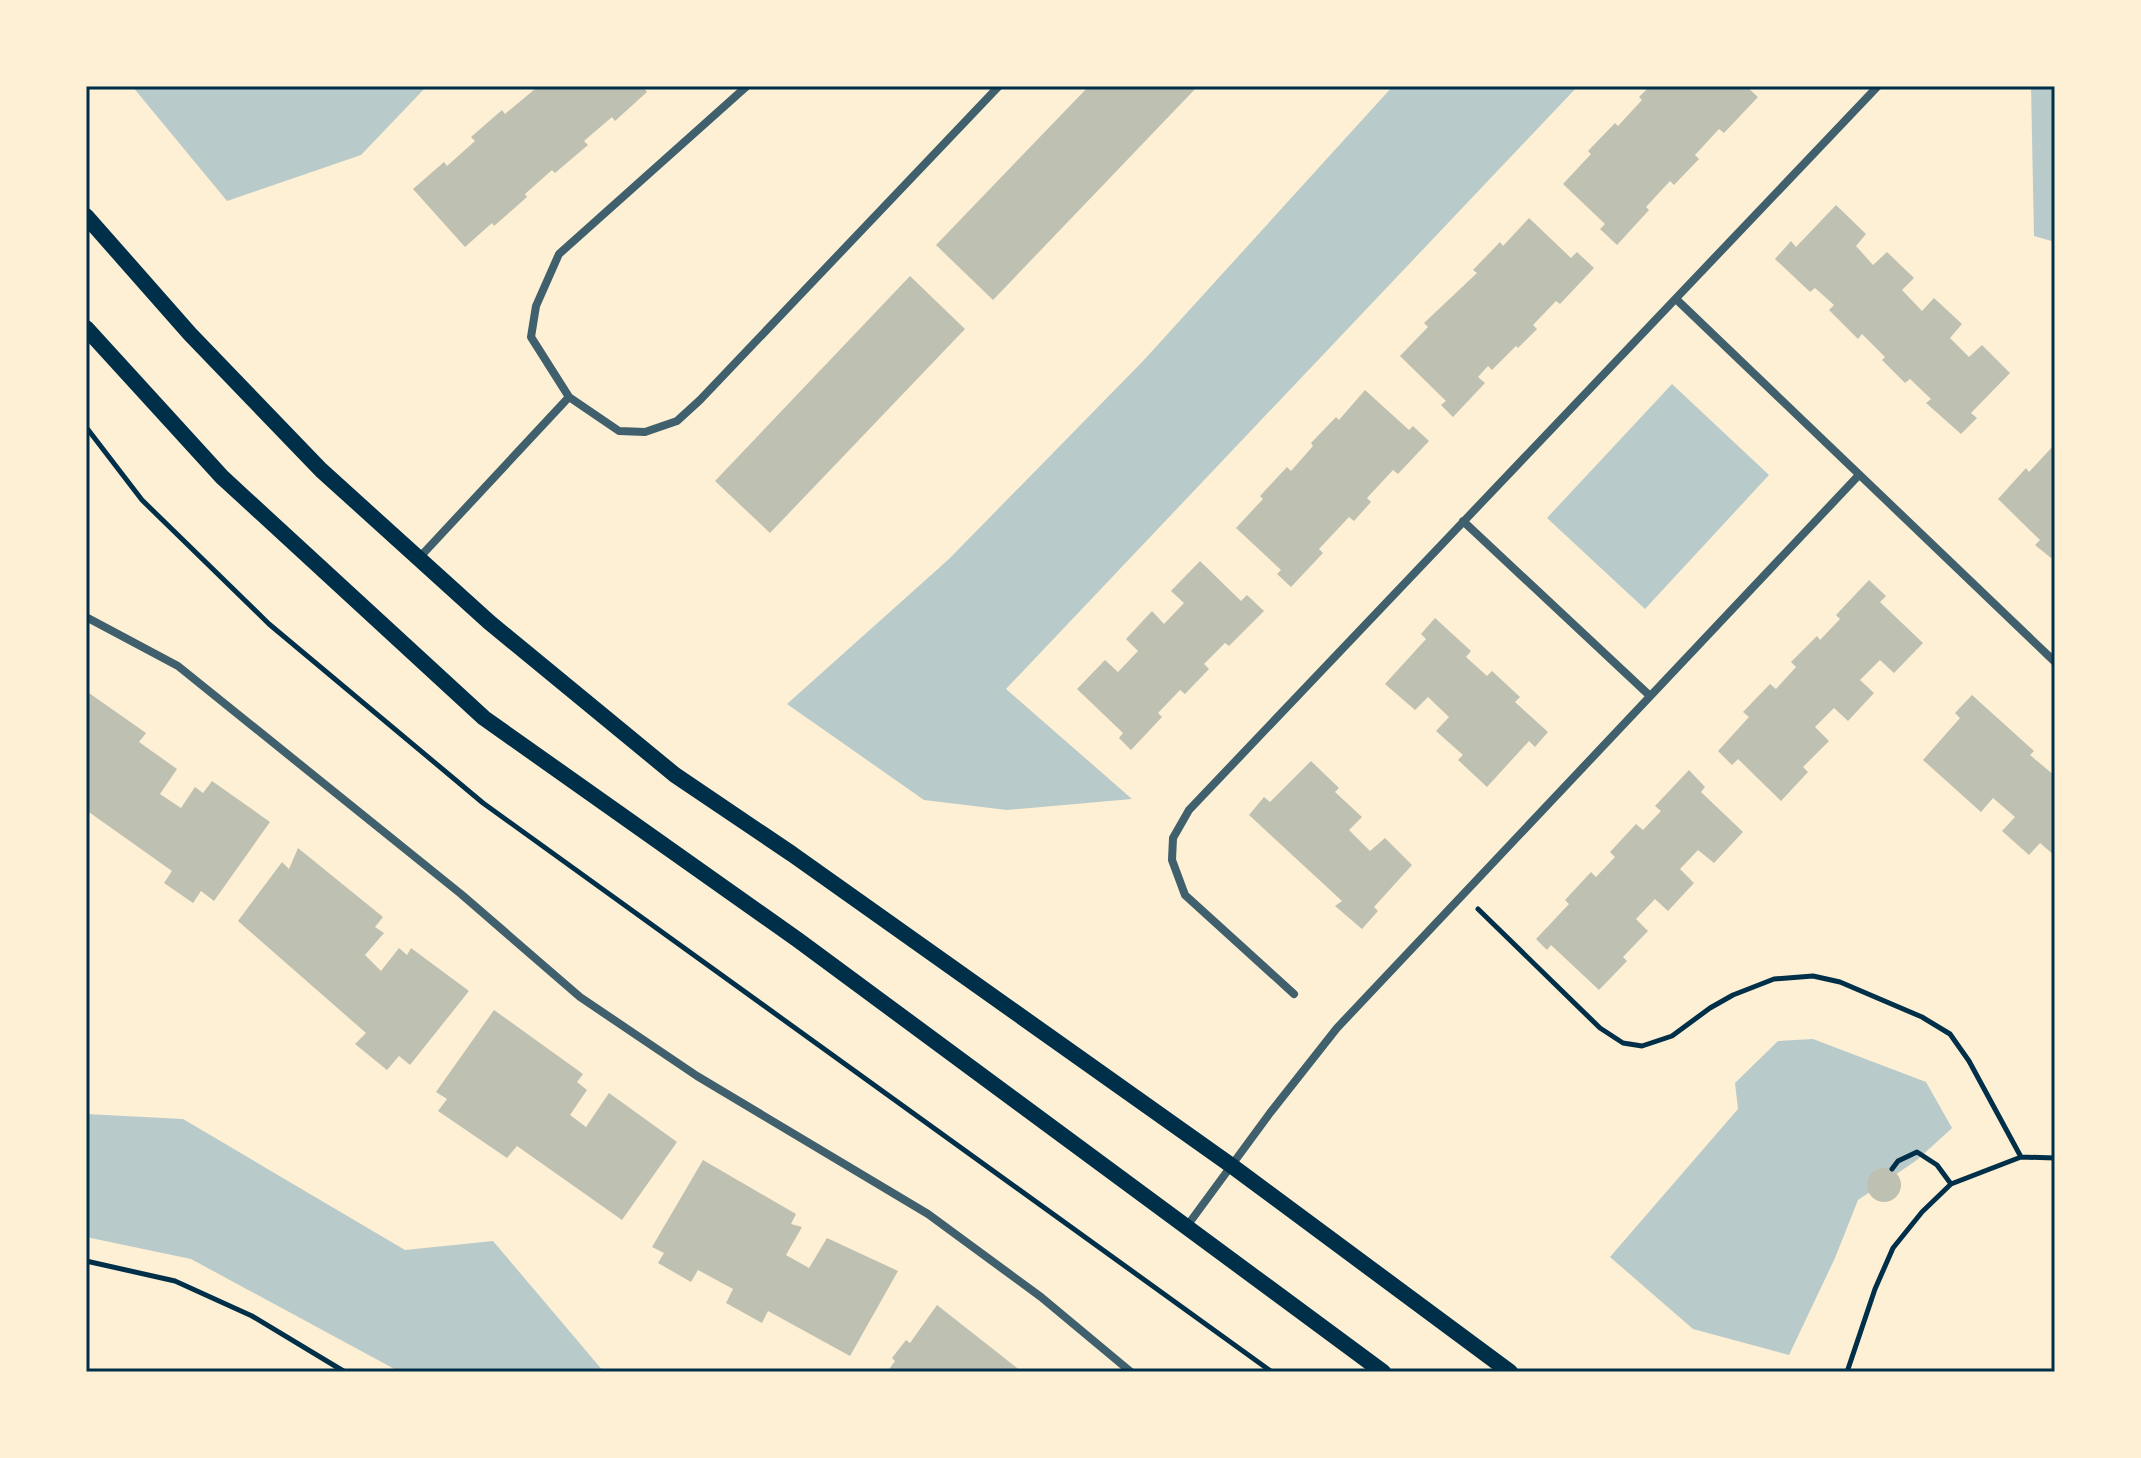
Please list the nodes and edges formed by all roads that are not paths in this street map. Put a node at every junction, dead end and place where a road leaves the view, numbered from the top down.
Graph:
1 (747, 86) edge
2 (999, 86) edge
3 (1878, 86) edge
4 (86, 216) edge
5 (1676, 299) junction
6 (88, 334) edge
7 (569, 397) junction
8 (1858, 476) junction
9 (1463, 521) junction
10 (419, 558) junction
11 (86, 617) edge
12 (2055, 662) edge
13 (1649, 695) junction
14 (1294, 994) dead end
15 (1232, 1166) junction
16 (1187, 1226) junction
17 (1131, 1372) edge
18 (1383, 1372) edge
19 (1510, 1372) edge

1 - 7 street
2 - 7 street
3 - 5 street
4 - 10 main road
5 - 8 street
5 - 9 street
6 - 16 main road
7 - 10 street
8 - 12 street
8 - 13 street
9 - 13 street
9 - 14 street
10 - 15 main road
11 - 17 street
13 - 15 street
15 - 16 street
15 - 19 main road
16 - 18 main road

